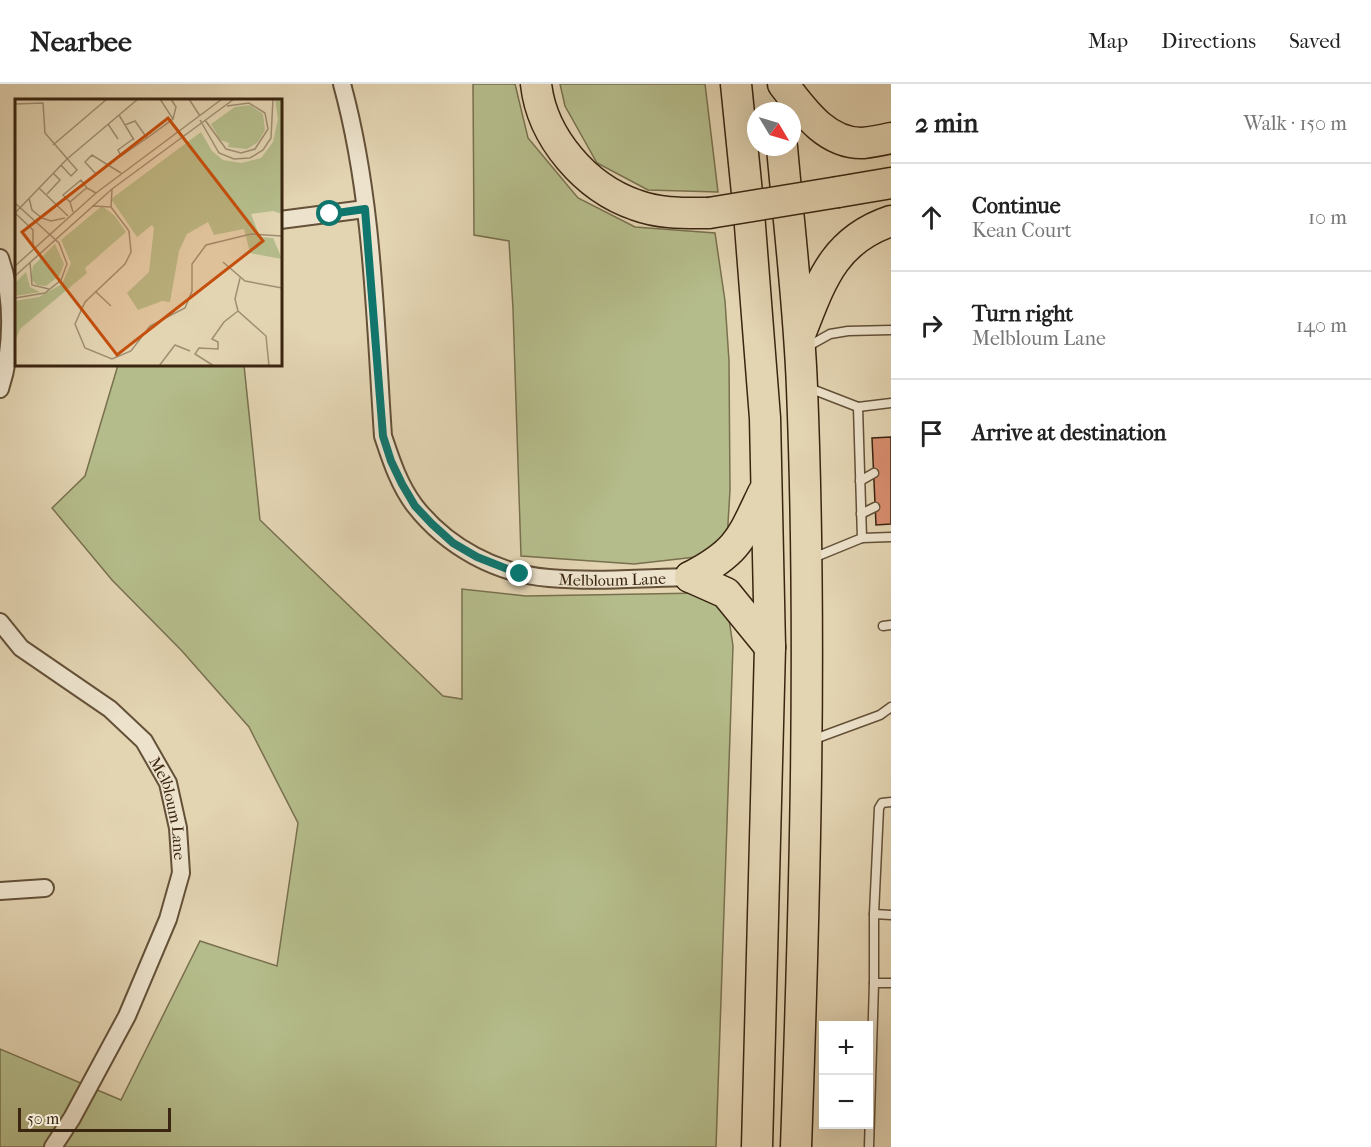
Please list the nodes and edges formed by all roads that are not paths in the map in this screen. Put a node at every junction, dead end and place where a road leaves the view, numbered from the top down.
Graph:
1 (342, 84) edge
2 (536, 84) edge
3 (736, 84) edge
4 (777, 84) edge
5 (783, 84) edge
6 (778, 102) edge
7 (891, 138) edge
8 (784, 156) edge
9 (891, 183) edge
10 (365, 209) junction
11 (282, 220) edge
12 (891, 221) edge
13 (0, 258) edge
14 (891, 330) edge
15 (799, 344) junction
16 (802, 385) junction
17 (0, 389) edge
18 (891, 403) edge
19 (858, 407) junction
20 (874, 473) dead end
21 (860, 481) junction
22 (766, 488) junction
23 (875, 507) dead end
24 (861, 514) junction
25 (891, 537) edge
26 (862, 538) junction
27 (807, 560) junction
28 (690, 577) junction
29 (0, 622) edge
30 (770, 647) junction
31 (891, 707) edge
32 (808, 742) junction
33 (891, 802) edge
34 (45, 888) dead end
35 (0, 891) edge
36 (874, 914) junction
37 (891, 915) edge
38 (874, 983) junction
39 (891, 983) edge
40 (53, 1147) edge
41 (757, 1147) edge
42 (796, 1147) edge
43 (869, 1147) edge

1 - 10 street, Melbloum Lane
2 - 9 highway, bridge
3 - 22 highway
4 - 6 highway
5 - 7 highway
8 - 15 highway
10 - 11 street
10 - 28 street, Melbloum Lane
12 - 15 highway
13 - 17 street
14 - 15 lane
15 - 16 highway
16 - 19 lane
16 - 27 highway
18 - 19 lane
19 - 21 lane
20 - 21 lane
21 - 24 lane
22 - 28 highway
22 - 30 highway
23 - 24 lane
24 - 26 lane
25 - 26 lane
26 - 27 lane
27 - 32 highway
28 - 30 highway
29 - 40 street, Melbloum Lane
30 - 41 highway
31 - 32 lane
32 - 42 highway
33 - 36 lane
34 - 35 street
36 - 37 lane
36 - 38 lane
38 - 39 lane
38 - 43 lane

